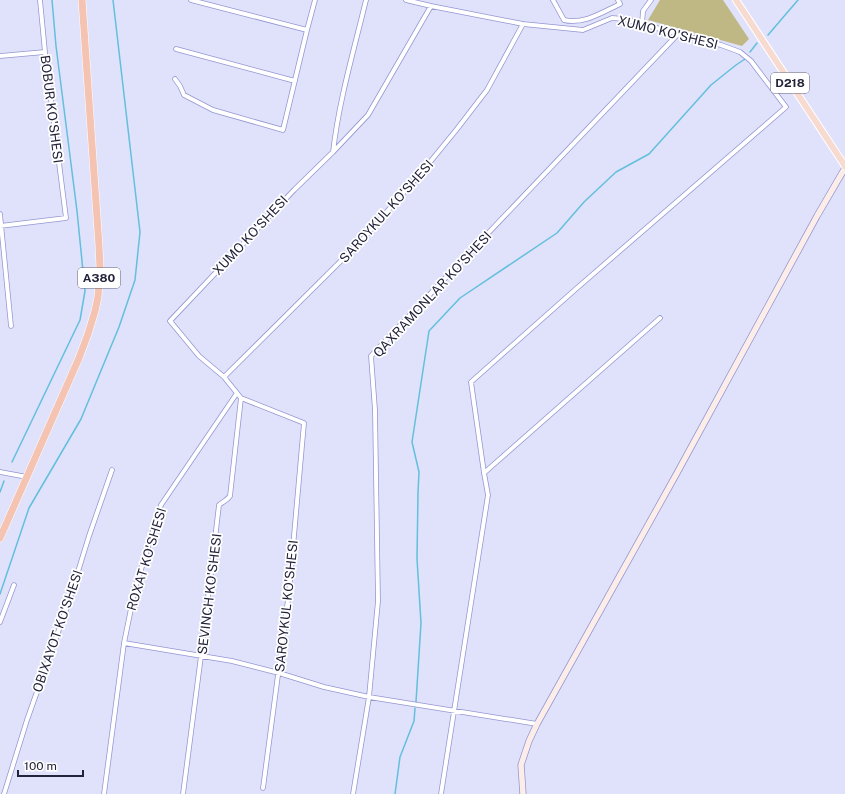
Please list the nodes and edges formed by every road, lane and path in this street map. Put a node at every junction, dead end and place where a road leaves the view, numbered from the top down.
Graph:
1 (40, 0) edge
2 (82, 0) edge
3 (191, 0) edge
4 (316, 0) edge
5 (366, 0) edge
6 (406, 0) edge
7 (553, 0) edge
8 (618, 0) edge
9 (651, 0) edge
10 (736, 0) edge
11 (431, 6) junction
12 (523, 24) junction
13 (642, 24) junction
14 (307, 30) junction
15 (678, 34) junction
16 (176, 50) dead end
17 (45, 52) junction
18 (0, 56) edge
19 (175, 79) dead end
20 (295, 81) junction
21 (333, 152) junction
22 (845, 167) edge
23 (0, 214) edge
24 (1, 226) edge
25 (660, 318) dead end
26 (11, 326) dead end
27 (224, 377) junction
28 (237, 393) junction
29 (241, 398) junction
30 (112, 470) dead end
31 (0, 472) edge
32 (484, 473) junction
33 (27, 477) junction
34 (0, 538) edge
35 (14, 584) dead end
36 (0, 622) edge
37 (124, 643) junction
38 (201, 656) junction
39 (279, 673) junction
40 (369, 697) junction
41 (454, 712) junction
42 (537, 724) junction
43 (263, 788) dead end
44 (4, 794) edge
45 (104, 794) edge
46 (183, 794) edge
47 (353, 794) edge
48 (441, 794) edge
49 (523, 794) edge

1 - 17 street, BOBUR KO'SHESI
2 - 33 highway, A380
3 - 14 street
4 - 14 street
5 - 21 street
6 - 11 street, XUMO KO'SHESI
7 - 8 street
9 - 13 street
10 - 22 main road, D218
11 - 12 street, XUMO KO'SHESI
11 - 21 street, XUMO KO'SHESI
12 - 13 street, XUMO KO'SHESI
12 - 27 street, SAROYKUL KO'SHESI
13 - 15 street, XUMO KO'SHESI
14 - 20 street
15 - 32 street, XUMO KO'SHESI
15 - 40 street, QAXRAMONLAR KO'SHESI
16 - 20 street
17 - 18 street
17 - 24 street, BOBUR KO'SHESI
19 - 20 street
21 - 27 street, XUMO KO'SHESI
22 - 42 street
23 - 24 street
24 - 26 street
25 - 32 street
27 - 28 street
28 - 29 street
28 - 37 street, ROXAT KO'SHESI
29 - 38 street, SEVINCH KO'SHESI
29 - 39 street, SAROYKUL KO'SHESI
30 - 44 street, OBIXAYOT KO'SHESI
31 - 33 street
32 - 41 street
33 - 34 highway, A380
35 - 36 street
37 - 38 street
37 - 45 street, ROXAT KO'SHESI
38 - 39 street
38 - 46 street, SEVINCH KO'SHESI
39 - 40 street
39 - 43 street, SAROYKUL KO'SHESI
40 - 41 street
40 - 47 street, QAXRAMONLAR KO'SHESI
41 - 42 street
41 - 48 street
42 - 49 street

